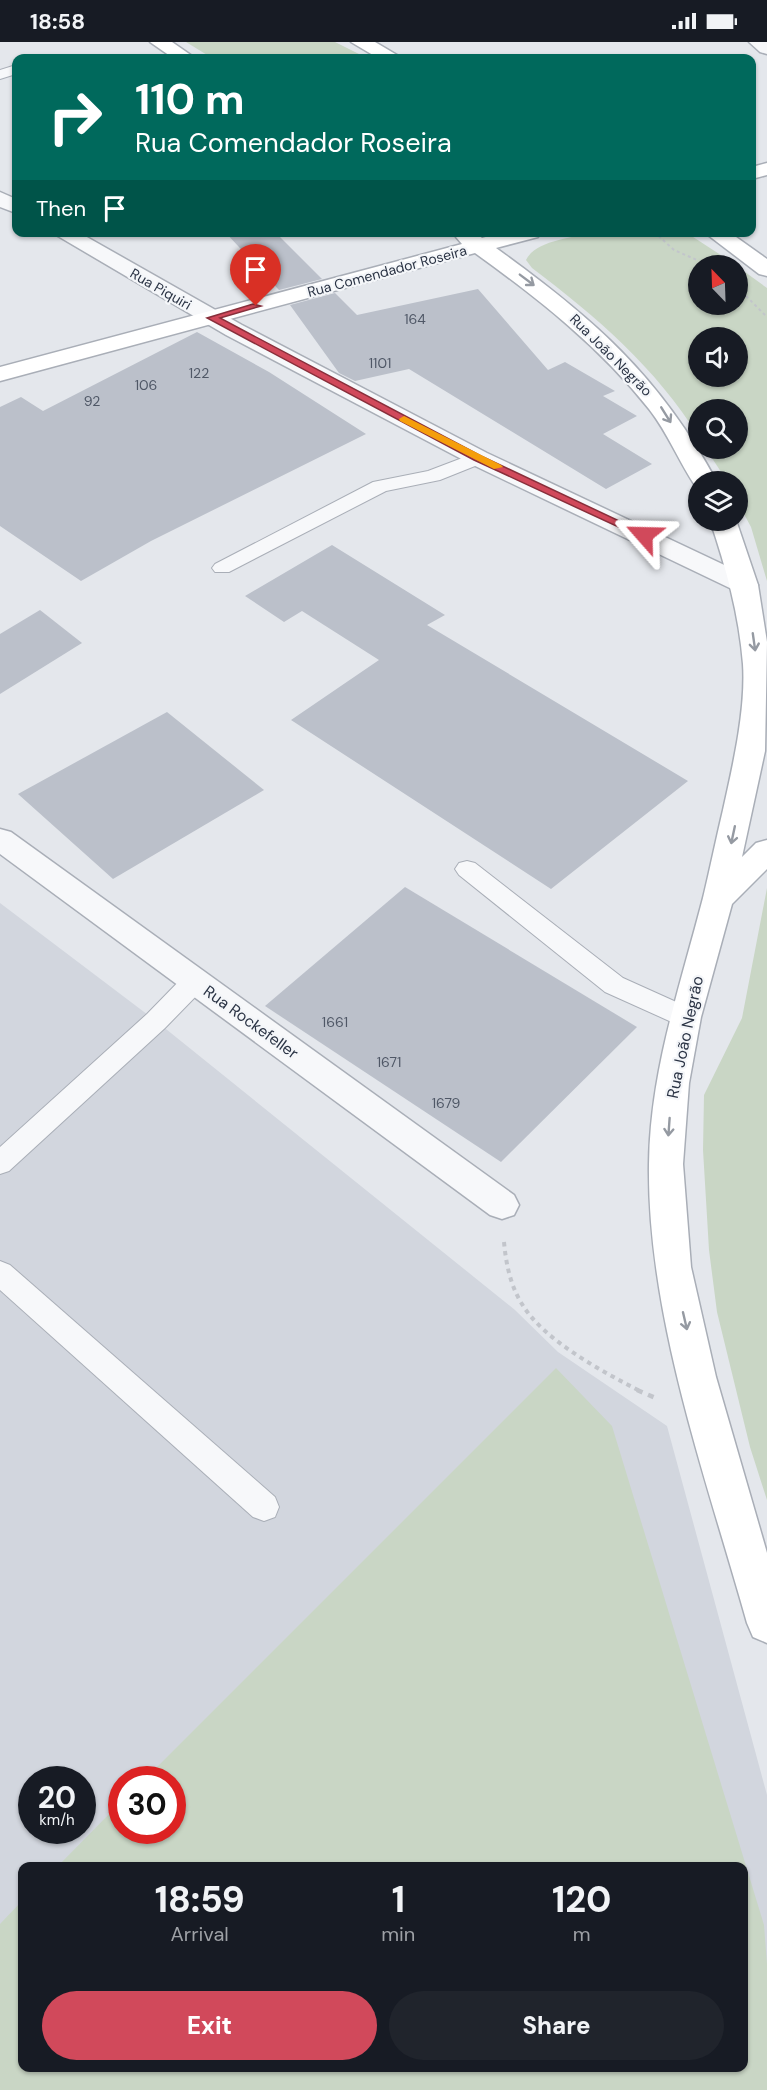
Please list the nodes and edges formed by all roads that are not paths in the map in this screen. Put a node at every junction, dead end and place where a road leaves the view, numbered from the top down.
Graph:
1 (159, 42) edge
2 (360, 42) edge
3 (758, 42) edge
4 (767, 48) edge
5 (178, 54) edge
6 (384, 54) edge
7 (70, 237) edge
8 (467, 237) edge
9 (512, 237) edge
10 (721, 237) edge
11 (479, 246) junction
12 (767, 269) edge
13 (212, 318) junction
14 (0, 374) edge
15 (478, 458) junction
16 (699, 471) edge
17 (727, 531) edge
18 (222, 568) dead end
19 (745, 585) junction
20 (0, 839) edge
21 (767, 851) edge
22 (467, 869) dead end
23 (718, 899) junction
24 (195, 981) junction
25 (685, 1017) junction
26 (0, 1163) edge
27 (502, 1205) road end
28 (0, 1273) edge
29 (264, 1507) dead end
30 (767, 1623) edge

1 - 5 main road
2 - 6 main road
3 - 4 street
7 - 13 street, Rua Piquiri
8 - 11 main road, Rua João Negrão
9 - 11 main road, Rua Comendador Roseira
10 - 12 main road
11 - 13 main road, Rua Comendador Roseira
11 -> 16 main road, Rua João Negrão
13 - 14 main road, Rua Comendador Roseira
13 - 15 street, Rua Piquiri
15 - 18 lane
15 - 19 street, Rua Piquiri
17 - 19 main road, Rua João Negrão
19 -> 23 main road, Rua João Negrão
20 - 24 street, Rua Rockefeller
21 - 23 main road
22 - 25 lane
23 - 25 main road, Rua João Negrão
24 - 26 lane
24 - 27 street, Rua Rockefeller
25 -> 30 main road, Rua João Negrão
28 - 29 lane

